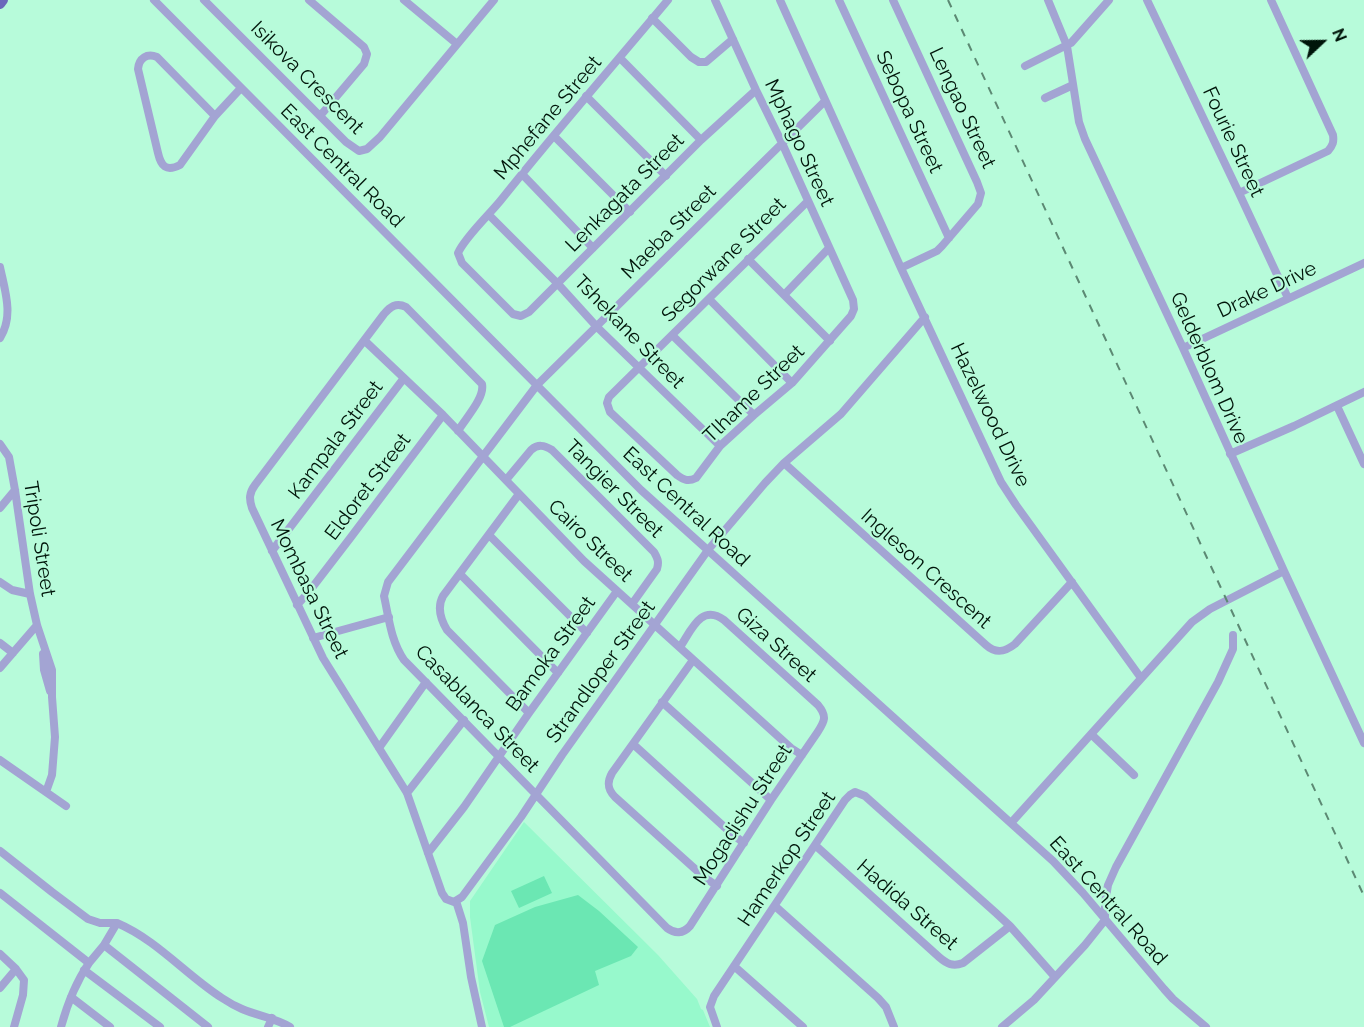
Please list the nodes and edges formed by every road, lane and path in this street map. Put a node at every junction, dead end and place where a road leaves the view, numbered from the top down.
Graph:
1 (3, 0) edge
2 (154, 0) edge
3 (204, 0) edge
4 (309, 0) edge
5 (404, 0) edge
6 (494, 0) edge
7 (668, 0) edge
8 (715, 0) edge
9 (780, 0) edge
10 (838, 0) edge
11 (893, 0) edge
12 (1048, 0) edge
13 (1109, 0) edge
14 (1147, 0) edge
15 (1271, 0) edge
16 (0, 4) edge
17 (652, 18) junction
18 (733, 39) junction
19 (457, 44) junction
20 (1067, 46) junction
21 (620, 58) junction
22 (1025, 66) dead end
23 (1073, 85) junction
24 (241, 88) junction
25 (756, 90) junction
26 (586, 96) junction
27 (1045, 98) dead end
28 (825, 102) junction
29 (215, 116) junction
30 (320, 116) junction
31 (554, 136) junction
32 (701, 140) junction
33 (782, 143) junction
34 (522, 174) junction
35 (666, 176) junction
36 (1239, 193) junction
37 (808, 201) junction
38 (630, 212) junction
39 (489, 215) junction
40 (949, 238) junction
41 (593, 248) junction
42 (830, 248) junction
43 (748, 259) junction
44 (1364, 263) edge
45 (0, 267) edge
46 (901, 268) junction
47 (558, 284) junction
48 (785, 294) junction
49 (1288, 298) junction
50 (709, 299) junction
51 (853, 300) joint
52 (517, 316) joint
53 (925, 317) junction
54 (597, 327) junction
55 (672, 335) junction
56 (0, 338) edge
57 (364, 341) junction
58 (830, 341) junction
59 (1183, 348) junction
60 (638, 367) junction
61 (404, 378) junction
62 (792, 383) junction
63 (537, 385) junction
64 (1364, 392) edge
65 (1337, 406) junction
66 (753, 415) junction
67 (443, 416) junction
68 (458, 431) junction
69 (0, 444) edge
70 (720, 446) junction
71 (1230, 454) junction
72 (482, 457) junction
73 (784, 463) junction
74 (1364, 464) edge
75 (506, 480) junction
76 (693, 480) joint
77 (15, 490) junction
78 (519, 494) junction
79 (0, 508) edge
80 (489, 535) junction
81 (708, 550) junction
82 (272, 551) junction
83 (1284, 571) junction
84 (460, 574) junction
85 (0, 582) edge
86 (1072, 582) junction
87 (616, 591) junction
88 (30, 594) junction
89 (632, 604) junction
90 (297, 605) junction
91 (389, 617) junction
92 (37, 624) junction
93 (655, 625) junction
94 (586, 633) junction
95 (1233, 635) dead end
96 (313, 638) junction
97 (0, 643) edge
98 (680, 647) junction
99 (13, 653) junction
100 (693, 660) junction
101 (0, 668) edge
102 (558, 673) junction
103 (1141, 678) junction
104 (426, 682) junction
105 (662, 702) junction
106 (529, 713) junction
107 (823, 713) joint
108 (464, 720) junction
109 (1092, 735) junction
110 (1364, 743) edge
111 (633, 744) junction
112 (379, 748) junction
113 (802, 755) junction
114 (499, 756) junction
115 (0, 760) edge
116 (1134, 775) dead end
117 (46, 792) junction
118 (406, 793) junction
119 (536, 794) junction
120 (771, 800) junction
121 (66, 806) dead end
122 (1011, 823) junction
123 (744, 843) junction
124 (815, 845) junction
125 (0, 850) edge
126 (428, 853) junction
127 (717, 886) junction
128 (0, 893) edge
129 (457, 901) junction
130 (775, 906) junction
131 (1105, 920) junction
132 (117, 923) junction
133 (1010, 926) junction
134 (683, 932) joint
135 (104, 945) junction
136 (0, 954) edge
137 (734, 966) junction
138 (86, 967) junction
139 (16, 969) junction
140 (1055, 977) junction
141 (0, 988) edge
142 (71, 997) junction
143 (272, 1018) junction
144 (14, 1027) edge
145 (61, 1027) edge
146 (110, 1027) edge
147 (160, 1027) edge
148 (208, 1027) edge
149 (268, 1027) edge
150 (290, 1027) edge
151 (482, 1027) edge
152 (717, 1027) edge
153 (803, 1027) edge
154 (894, 1027) edge
155 (1002, 1027) edge
156 (1206, 1027) edge

1 - 16 main road
2 - 24 street, East Central Road
3 - 30 street, Isikova Crescent
4 - 30 street
5 - 19 street
6 - 19 street
7 - 17 street, Mphefane Street
8 - 18 street, Mphago Street
9 - 28 street, Hazelwood Drive
10 - 40 street, Sebopa Street
11 - 40 street, Lengao Street
12 - 20 street, Gelderblom Drive
13 - 20 street
14 - 36 street, Fourie Street
15 - 36 street
17 - 18 street
17 - 21 street, Mphefane Street
18 - 25 street, Mphago Street
19 - 30 street, Isikova Crescent
20 - 22 street
20 - 23 street, Gelderblom Drive
21 - 26 street, Mphefane Street
21 - 32 street
23 - 27 street
23 - 59 street, Gelderblom Drive
24 - 29 street
24 - 63 street, East Central Road
25 - 32 street, Lenkagata Street
25 - 33 street, Mphago Street
26 - 31 street, Mphefane Street
26 - 35 street
28 - 33 street, Maeba Street
28 - 46 street, Hazelwood Drive
29 - 29 street
31 - 34 street, Mphefane Street
31 - 38 street
32 - 35 street, Lenkagata Street
33 - 37 street, Mphago Street
33 - 54 street, Maeba Street
34 - 39 street, Mphefane Street
34 - 41 street
35 - 38 street, Lenkagata Street
36 - 49 street, Fourie Street
37 - 42 street, Mphago Street
37 - 43 street, Segorwane Street
38 - 41 street, Lenkagata Street
39 - 47 street, Tshekane Street
39 - 52 street, Mphefane Street
40 - 46 street, Lengao Street
41 - 47 street, Lenkagata Street
42 - 48 street
42 - 51 street, Mphago Street
43 - 48 street
43 - 50 street, Segorwane Street
44 - 49 street, Drake Drive
45 - 56 street
46 - 53 street, Hazelwood Drive
47 - 52 street, Lenkagata Street
47 - 54 street, Tshekane Street
48 - 58 street
49 - 59 street, Drake Drive
50 - 55 street, Segorwane Street
50 - 62 street
51 - 58 street, Tlhame Street
53 - 73 street
53 - 86 street, Hazelwood Drive
54 - 60 street, Tshekane Street
54 - 63 street, Maeba Street
55 - 60 street, Segorwane Street
55 - 66 street
57 - 61 street, Cairo Street
57 - 68 street, Mombasa Street
57 - 82 street, Mombasa Street
58 - 62 street, Tlhame Street
59 - 71 street, Gelderblom Drive
60 - 70 street, Tshekane Street
60 - 76 street, Segorwane Street
61 - 67 street, Cairo Street
61 - 82 street, Kampala Street
62 - 66 street, Tlhame Street
63 - 72 street, Casablanca Street
63 - 81 street, East Central Road
64 - 65 street
65 - 71 street
65 - 74 street
66 - 70 street, Tlhame Street
67 - 68 street, Cairo Street
67 - 90 street, Eldoret Street
68 - 72 street, Cairo Street
69 - 77 street, Tripoli Street
70 - 76 street, Tlhame Street
71 - 83 street, Gelderblom Drive
72 - 75 street, Cairo Street
72 - 91 street, Casablanca Street
73 - 81 street
73 - 86 street, Ingleson Crescent
75 - 78 street, Cairo Street
75 - 89 street, Tangier Street
77 - 79 street
77 - 88 street, Tripoli Street
78 - 80 street
78 - 87 street, Cairo Street
80 - 84 street
80 - 94 street
81 - 93 street, Strandloper Street
81 - 122 street, East Central Road
82 - 90 street, Mombasa Street
83 - 103 street
83 - 110 street, Gelderblom Drive
84 - 102 street
84 - 106 street
85 - 88 street
86 - 103 street, Hazelwood Drive
87 - 89 street, Cairo Street
87 - 94 street, Bamoka Street
88 - 92 street, Tripoli Street
89 - 93 street, Cairo Street
90 - 96 street, Mombasa Street
91 - 96 street
91 - 104 street, Casablanca Street
92 - 99 street
92 - 117 street, Tripoli Street
93 - 98 street, Cairo Street
93 - 119 street, Strandloper Street
94 - 102 street, Bamoka Street
95 - 131 street
96 - 112 street, Mombasa Street
97 - 99 street
98 - 100 street, Cairo Street
98 - 107 street, Giza Street
99 - 101 street
100 - 105 street
100 - 113 street, Cairo Street
102 - 106 street, Bamoka Street
103 - 109 street
104 - 108 street, Casablanca Street
104 - 112 street
105 - 111 street
105 - 120 street
106 - 114 street, Bamoka Street
107 - 113 street, Mogadishu Street
108 - 114 street, Casablanca Street
108 - 118 street
109 - 116 street
109 - 122 street
111 - 123 street
111 - 127 street
112 - 118 street, Mombasa Street
113 - 120 street, Mogadishu Street
114 - 119 street, Casablanca Street
114 - 126 street, Bamoka Street
115 - 117 street
117 - 121 street
118 - 126 street, Mombasa Street
119 - 129 street, Strandloper Street
119 - 134 street, Casablanca Street
120 - 123 street, Mogadishu Street
122 - 131 street, East Central Road
123 - 127 street, Mogadishu Street
124 - 130 street, Hamerkop Street
124 - 133 street, Hadida Street
124 - 133 street, Hamerkop Street
125 - 132 street
126 - 129 street, Mombasa Street
127 - 134 street, Mogadishu Street
128 - 138 street
129 - 151 street
130 - 137 street, Hamerkop Street
130 - 154 street
131 - 140 street
131 - 156 street, East Central Road
132 - 135 street
132 - 143 street
133 - 140 street, Hamerkop Street
135 - 138 street
135 - 148 street
136 - 139 street
137 - 152 street, Hamerkop Street
137 - 153 street
138 - 142 street
138 - 147 street
139 - 141 street
139 - 144 street
140 - 155 street
142 - 145 street
142 - 146 street
143 - 149 street
143 - 150 street

